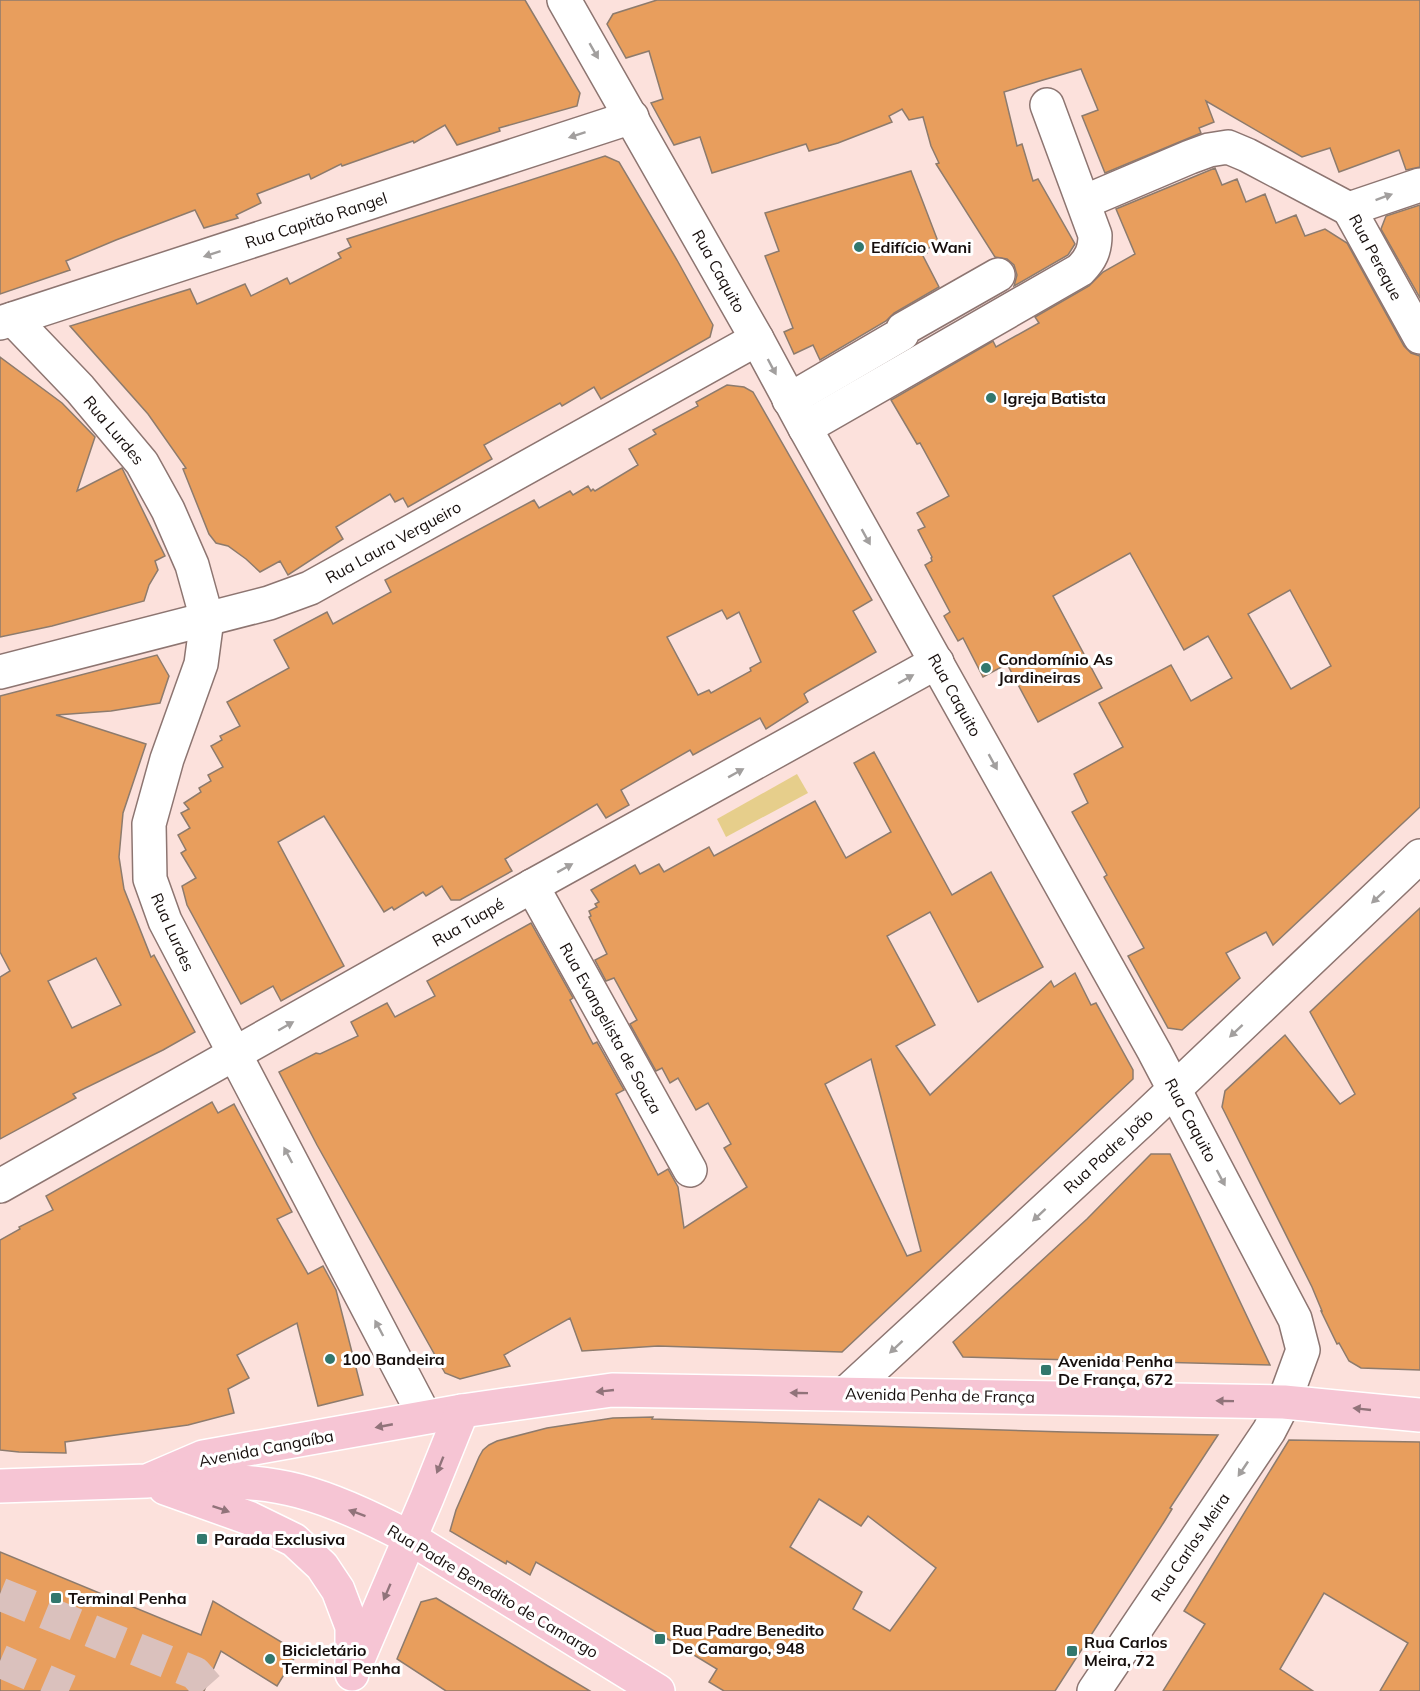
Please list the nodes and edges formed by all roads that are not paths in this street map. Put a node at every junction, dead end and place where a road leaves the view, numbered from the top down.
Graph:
1 (564, 0) edge
2 (1047, 105) dead end
3 (632, 117) junction
4 (1420, 185) edge
5 (1084, 202) junction
6 (1349, 210) junction
7 (998, 275) dead end
8 (6, 321) edge
9 (1420, 337) edge
10 (757, 339) junction
11 (789, 400) junction
12 (805, 429) junction
13 (207, 619) junction
14 (937, 662) junction
15 (0, 672) edge
16 (1420, 856) edge
17 (532, 886) junction
18 (235, 1055) junction
19 (1174, 1089) junction
20 (690, 1170) dead end
21 (0, 1186) edge
22 (846, 1393) junction
23 (1284, 1402) junction
24 (462, 1410) junction
25 (1420, 1415) edge
26 (425, 1418) junction
27 (147, 1481) junction
28 (0, 1486) edge
29 (410, 1538) junction
30 (348, 1682) edge
31 (658, 1691) edge
32 (1094, 1691) edge

1 -> 3 street, Rua Caquito
2 - 5 street
3 -> 8 street, Rua Capitão Rangel
3 - 10 street, Rua Caquito
6 -> 4 street, Rua Pereque
5 - 6 street
5 - 12 street
6 - 9 street, Rua Pereque
7 - 11 street
8 - 13 street, Rua Lurdes
10 -> 11 street, Rua Caquito
10 - 13 street, Rua Laura Vergueiro
11 - 12 street, Rua Caquito
12 -> 14 street, Rua Caquito
13 - 15 street, Rua Laura Vergueiro
13 - 18 street, Rua Lurdes
17 -> 14 street, Rua Tuapé
14 -> 19 street, Rua Caquito
16 -> 19 street, Rua Padre João
18 -> 17 street, Rua Tuapé
17 - 20 street, Rua Evangelista de Souza
18 - 21 street, Rua Tuapé
26 -> 18 street, Rua Lurdes
19 -> 22 street, Rua Padre João
19 -> 23 street, Rua Caquito
23 -> 22 main road, Avenida Penha de França
22 -> 24 main road, Avenida Penha de França
25 -> 23 main road, Avenida Penha de França
23 -> 32 street, Rua Carlos Meira
24 - 26 main road, Avenida Cangaíba
24 -> 29 main road
26 -> 27 main road, Avenida Cangaíba
27 - 28 main road, Avenida Cangaíba
29 -> 27 main road, Rua Padre Benedito de Camargo
27 -> 30 main road
29 -> 30 main road
29 - 31 main road, Rua Padre Benedito de Camargo

